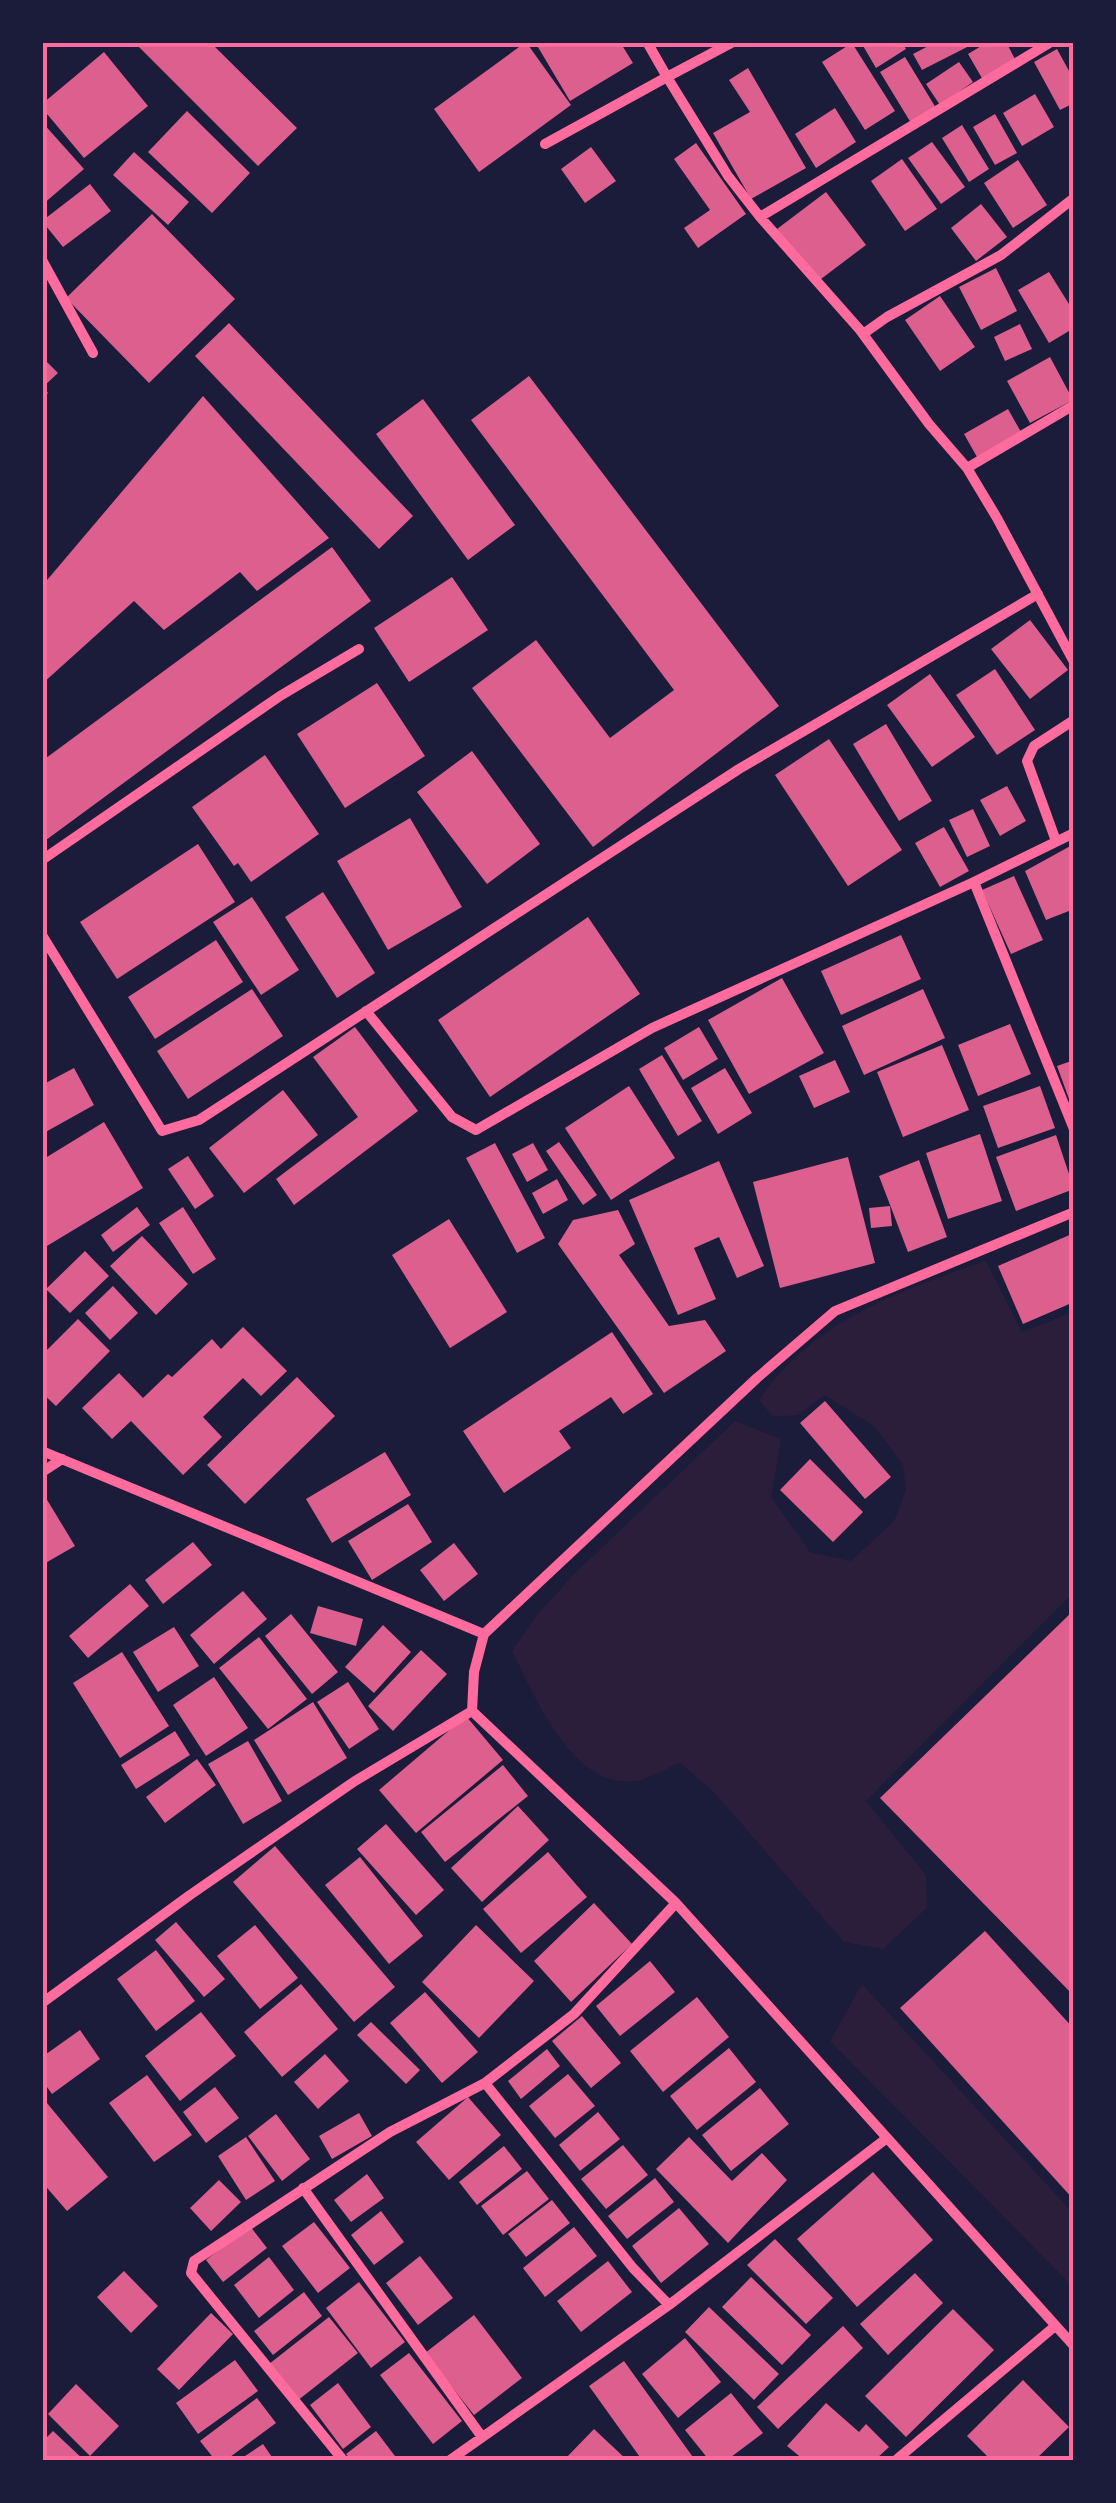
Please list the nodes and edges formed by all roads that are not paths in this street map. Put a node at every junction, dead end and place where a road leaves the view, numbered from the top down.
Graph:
1 (647, 42) edge
2 (733, 42) edge
3 (1051, 42) edge
4 (667, 77) junction
5 (544, 144) dead end
6 (1074, 198) edge
7 (760, 216) junction
8 (42, 260) edge
9 (862, 334) junction
10 (92, 352) dead end
11 (1074, 406) edge
12 (966, 468) junction
13 (1038, 594) junction
14 (359, 648) dead end
15 (1074, 662) edge
16 (1074, 720) edge
17 (1074, 833) edge
18 (1056, 841) junction
19 (42, 860) edge
20 (974, 882) junction
21 (42, 934) edge
22 (366, 1011) junction
23 (1074, 1129) edge
24 (1074, 1212) edge
25 (42, 1451) edge
26 (62, 1459) junction
27 (42, 1472) edge
28 (484, 1634) junction
29 (472, 1712) junction
30 (676, 1903) junction
31 (42, 2003) edge
32 (485, 2083) junction
33 (887, 2138) junction
34 (303, 2188) junction
35 (669, 2306) junction
36 (1054, 2327) junction
37 (1074, 2346) edge
38 (482, 2437) junction
39 (343, 2460) edge
40 (450, 2460) edge
41 (896, 2460) edge

1 - 4 street
2 - 4 street
3 - 7 street
4 - 5 street
4 - 7 street
6 - 9 street
7 - 9 street
8 - 10 street
9 - 12 street
11 - 12 street
12 - 13 street
13 - 15 street
13 - 22 street
14 - 19 street
16 - 18 street
17 - 18 street
18 - 20 street
20 - 22 street
20 - 23 street
21 - 22 street
24 - 28 street
25 - 26 street
26 - 27 street
26 - 28 street
28 - 29 street
29 - 30 street
29 - 31 street
30 - 32 street
30 - 33 street
32 - 34 street
32 - 35 street
33 - 35 street
33 - 36 street
34 - 38 street
34 - 39 street
35 - 38 street
36 - 37 street
36 - 41 street
38 - 40 street

